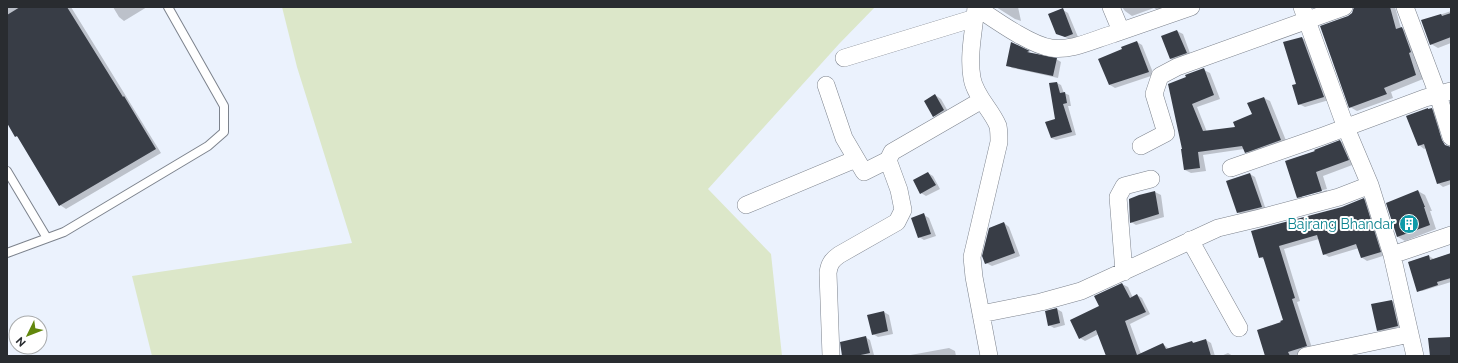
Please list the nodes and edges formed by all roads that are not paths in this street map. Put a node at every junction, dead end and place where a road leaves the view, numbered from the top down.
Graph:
1 (168, 7) edge
2 (1111, 7) edge
3 (1191, 7) edge
4 (1344, 7) edge
5 (1405, 7) edge
6 (976, 11) edge
7 (1304, 13) edge
8 (1121, 31) junction
9 (844, 58) dead end
10 (826, 85) dead end
11 (1444, 93) edge
12 (982, 100) junction
13 (1346, 128) junction
14 (1451, 137) edge
15 (1141, 146) dead end
16 (856, 159) junction
17 (888, 160) junction
18 (1231, 168) dead end
19 (7, 171) edge
20 (1151, 179) dead end
21 (1370, 185) junction
22 (746, 205) dead end
23 (1451, 235) edge
24 (47, 238) junction
25 (1190, 240) junction
26 (7, 253) edge
27 (1392, 255) junction
28 (1124, 272) junction
29 (981, 314) junction
30 (1239, 328) dead end
31 (1410, 334) junction
32 (1343, 352) edge
33 (831, 356) edge
34 (989, 356) edge
35 (1306, 356) edge
36 (1415, 356) edge

1 - 24 lane
2 - 8 street
3 - 8 street
4 - 7 street
5 - 11 street
6 - 8 street
6 - 9 street
6 - 12 street
7 - 13 street
7 - 15 street
10 - 16 street
11 - 13 street
11 - 14 street
12 - 17 street
12 - 29 street
13 - 18 street
13 - 21 street
16 - 17 street
16 - 22 street
17 - 33 street
19 - 24 lane
20 - 28 street
21 - 25 street
21 - 27 street
23 - 27 street
24 - 26 lane
25 - 28 street
25 - 30 street
27 - 31 street
28 - 29 street
29 - 34 street
31 - 32 street
31 - 36 street
32 - 35 street

